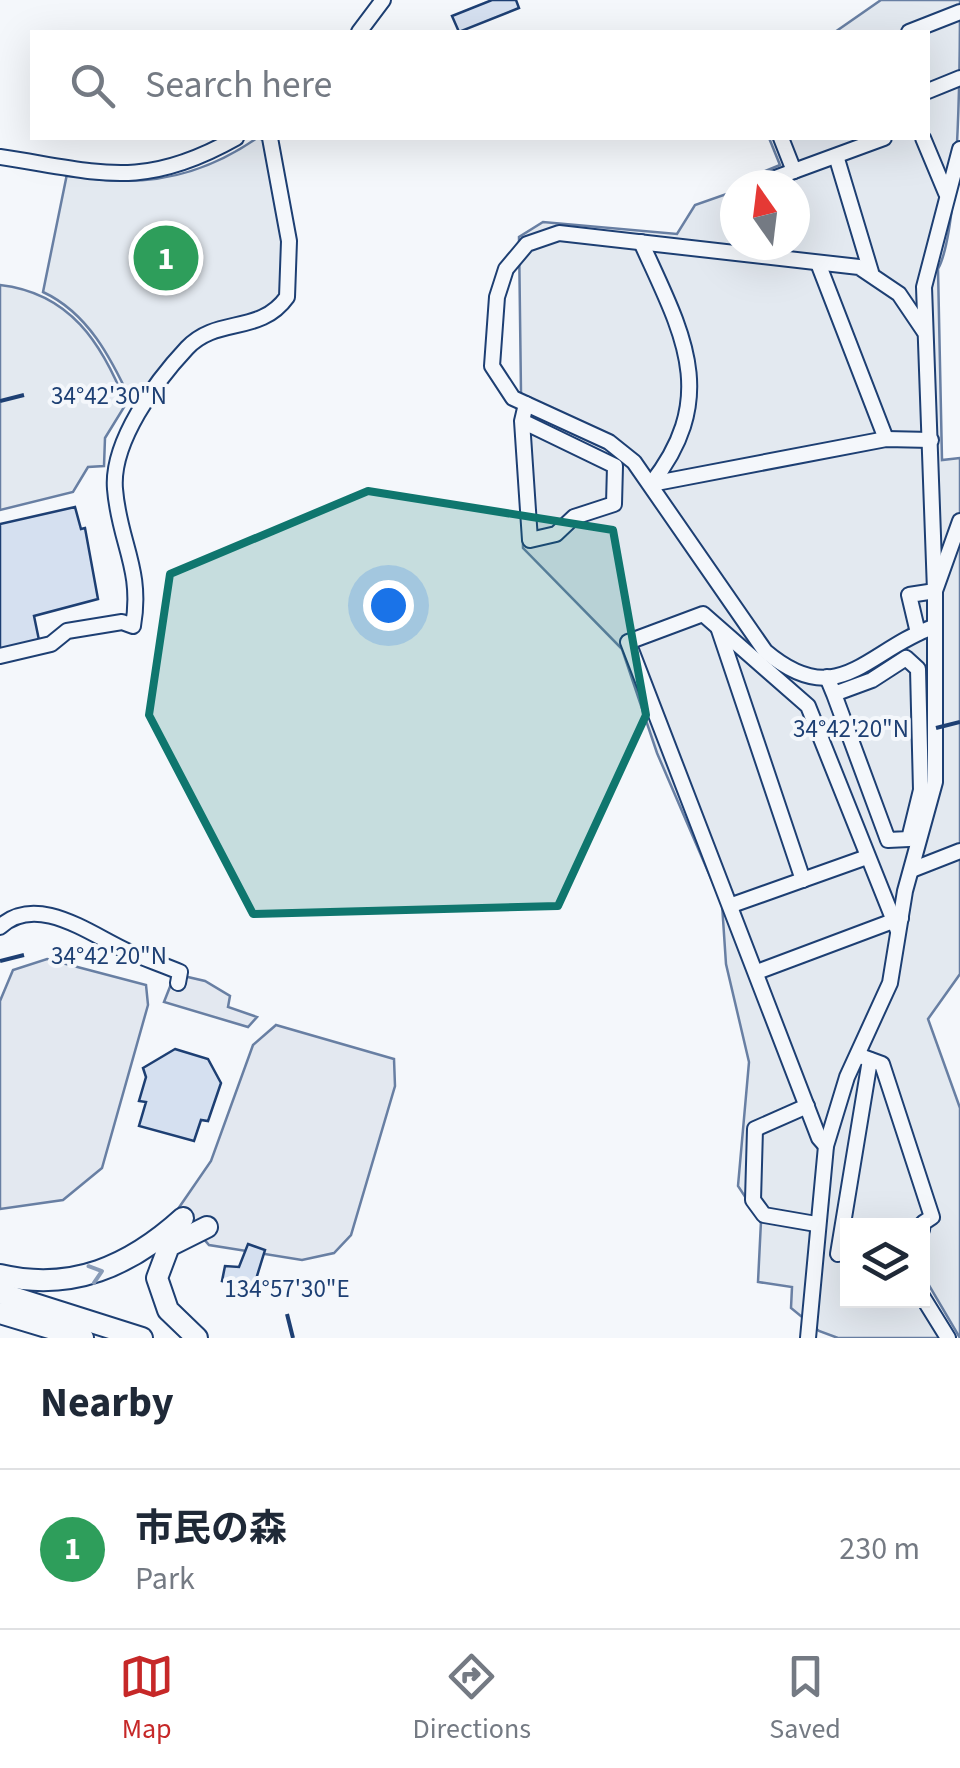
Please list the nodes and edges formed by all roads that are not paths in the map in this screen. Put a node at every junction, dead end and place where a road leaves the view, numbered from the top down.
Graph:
1 (383, 0) edge
2 (955, 0) edge
3 (960, 13) edge
4 (360, 30) edge
5 (915, 30) edge
6 (960, 78) edge
7 (930, 89) edge
8 (232, 140) edge
9 (270, 140) edge
10 (782, 140) edge
11 (878, 140) edge
12 (924, 140) edge
13 (960, 148) edge
14 (0, 156) edge
15 (837, 160) dead end
16 (794, 170) joint
17 (946, 192) junction
18 (641, 242) junction
19 (720, 247) edge
20 (810, 259) edge
21 (818, 263) junction
22 (871, 272) junction
23 (924, 332) junction
24 (526, 404) junction
25 (522, 421) junction
26 (886, 439) junction
27 (930, 440) junction
28 (651, 484) junction
29 (960, 521) edge
30 (935, 592) junction
31 (933, 627) junction
32 (719, 628) junction
33 (918, 633) junction
34 (0, 656) edge
35 (828, 677) junction
36 (834, 694) junction
37 (960, 851) edge
38 (867, 858) junction
39 (914, 869) junction
40 (803, 880) junction
41 (732, 906) junction
42 (898, 924) junction
43 (0, 927) edge
44 (757, 972) junction
45 (178, 983) dead end
46 (864, 1057) junction
47 (807, 1106) junction
48 (826, 1146) junction
49 (183, 1218) dead end
50 (843, 1218) edge
51 (930, 1219) edge
52 (816, 1224) junction
53 (207, 1228) dead end
54 (0, 1275) edge
55 (0, 1294) edge
56 (929, 1308) edge
57 (0, 1313) edge
58 (83, 1338) edge
59 (142, 1338) edge
60 (196, 1338) edge
61 (808, 1338) edge
62 (948, 1338) edge

1 - 4 street
2 - 3 street
3 - 5 street
6 - 7 street
8 - 14 street
9 - 34 street
10 - 16 street
11 - 16 street
12 - 17 street
13 - 17 street
15 - 22 street
17 - 23 street
18 - 19 street
18 - 24 street
18 - 28 street
20 - 21 street
21 - 22 street
21 - 26 street
22 - 23 street
23 - 27 street
24 - 25 street
24 - 28 street
25 - 25 street
26 - 27 street
26 - 28 street
27 - 30 street
28 - 35 street
29 - 30 street
30 - 31 street
30 - 33 street
31 - 33 street
31 - 39 street
32 - 38 street
32 - 40 street
32 - 41 street
33 - 35 street
35 - 36 street
36 - 36 street
37 - 39 street
38 - 40 street
38 - 42 street
39 - 42 street
40 - 41 street
41 - 44 street
42 - 44 street
42 - 46 street
43 - 45 street
44 - 47 street
46 - 48 street
46 - 50 street
46 - 51 street
47 - 48 street
47 - 52 street
48 - 52 street
54 -> 49 highway
52 - 61 street
53 - 60 highway
55 - 59 highway
56 - 62 street
57 - 58 highway

